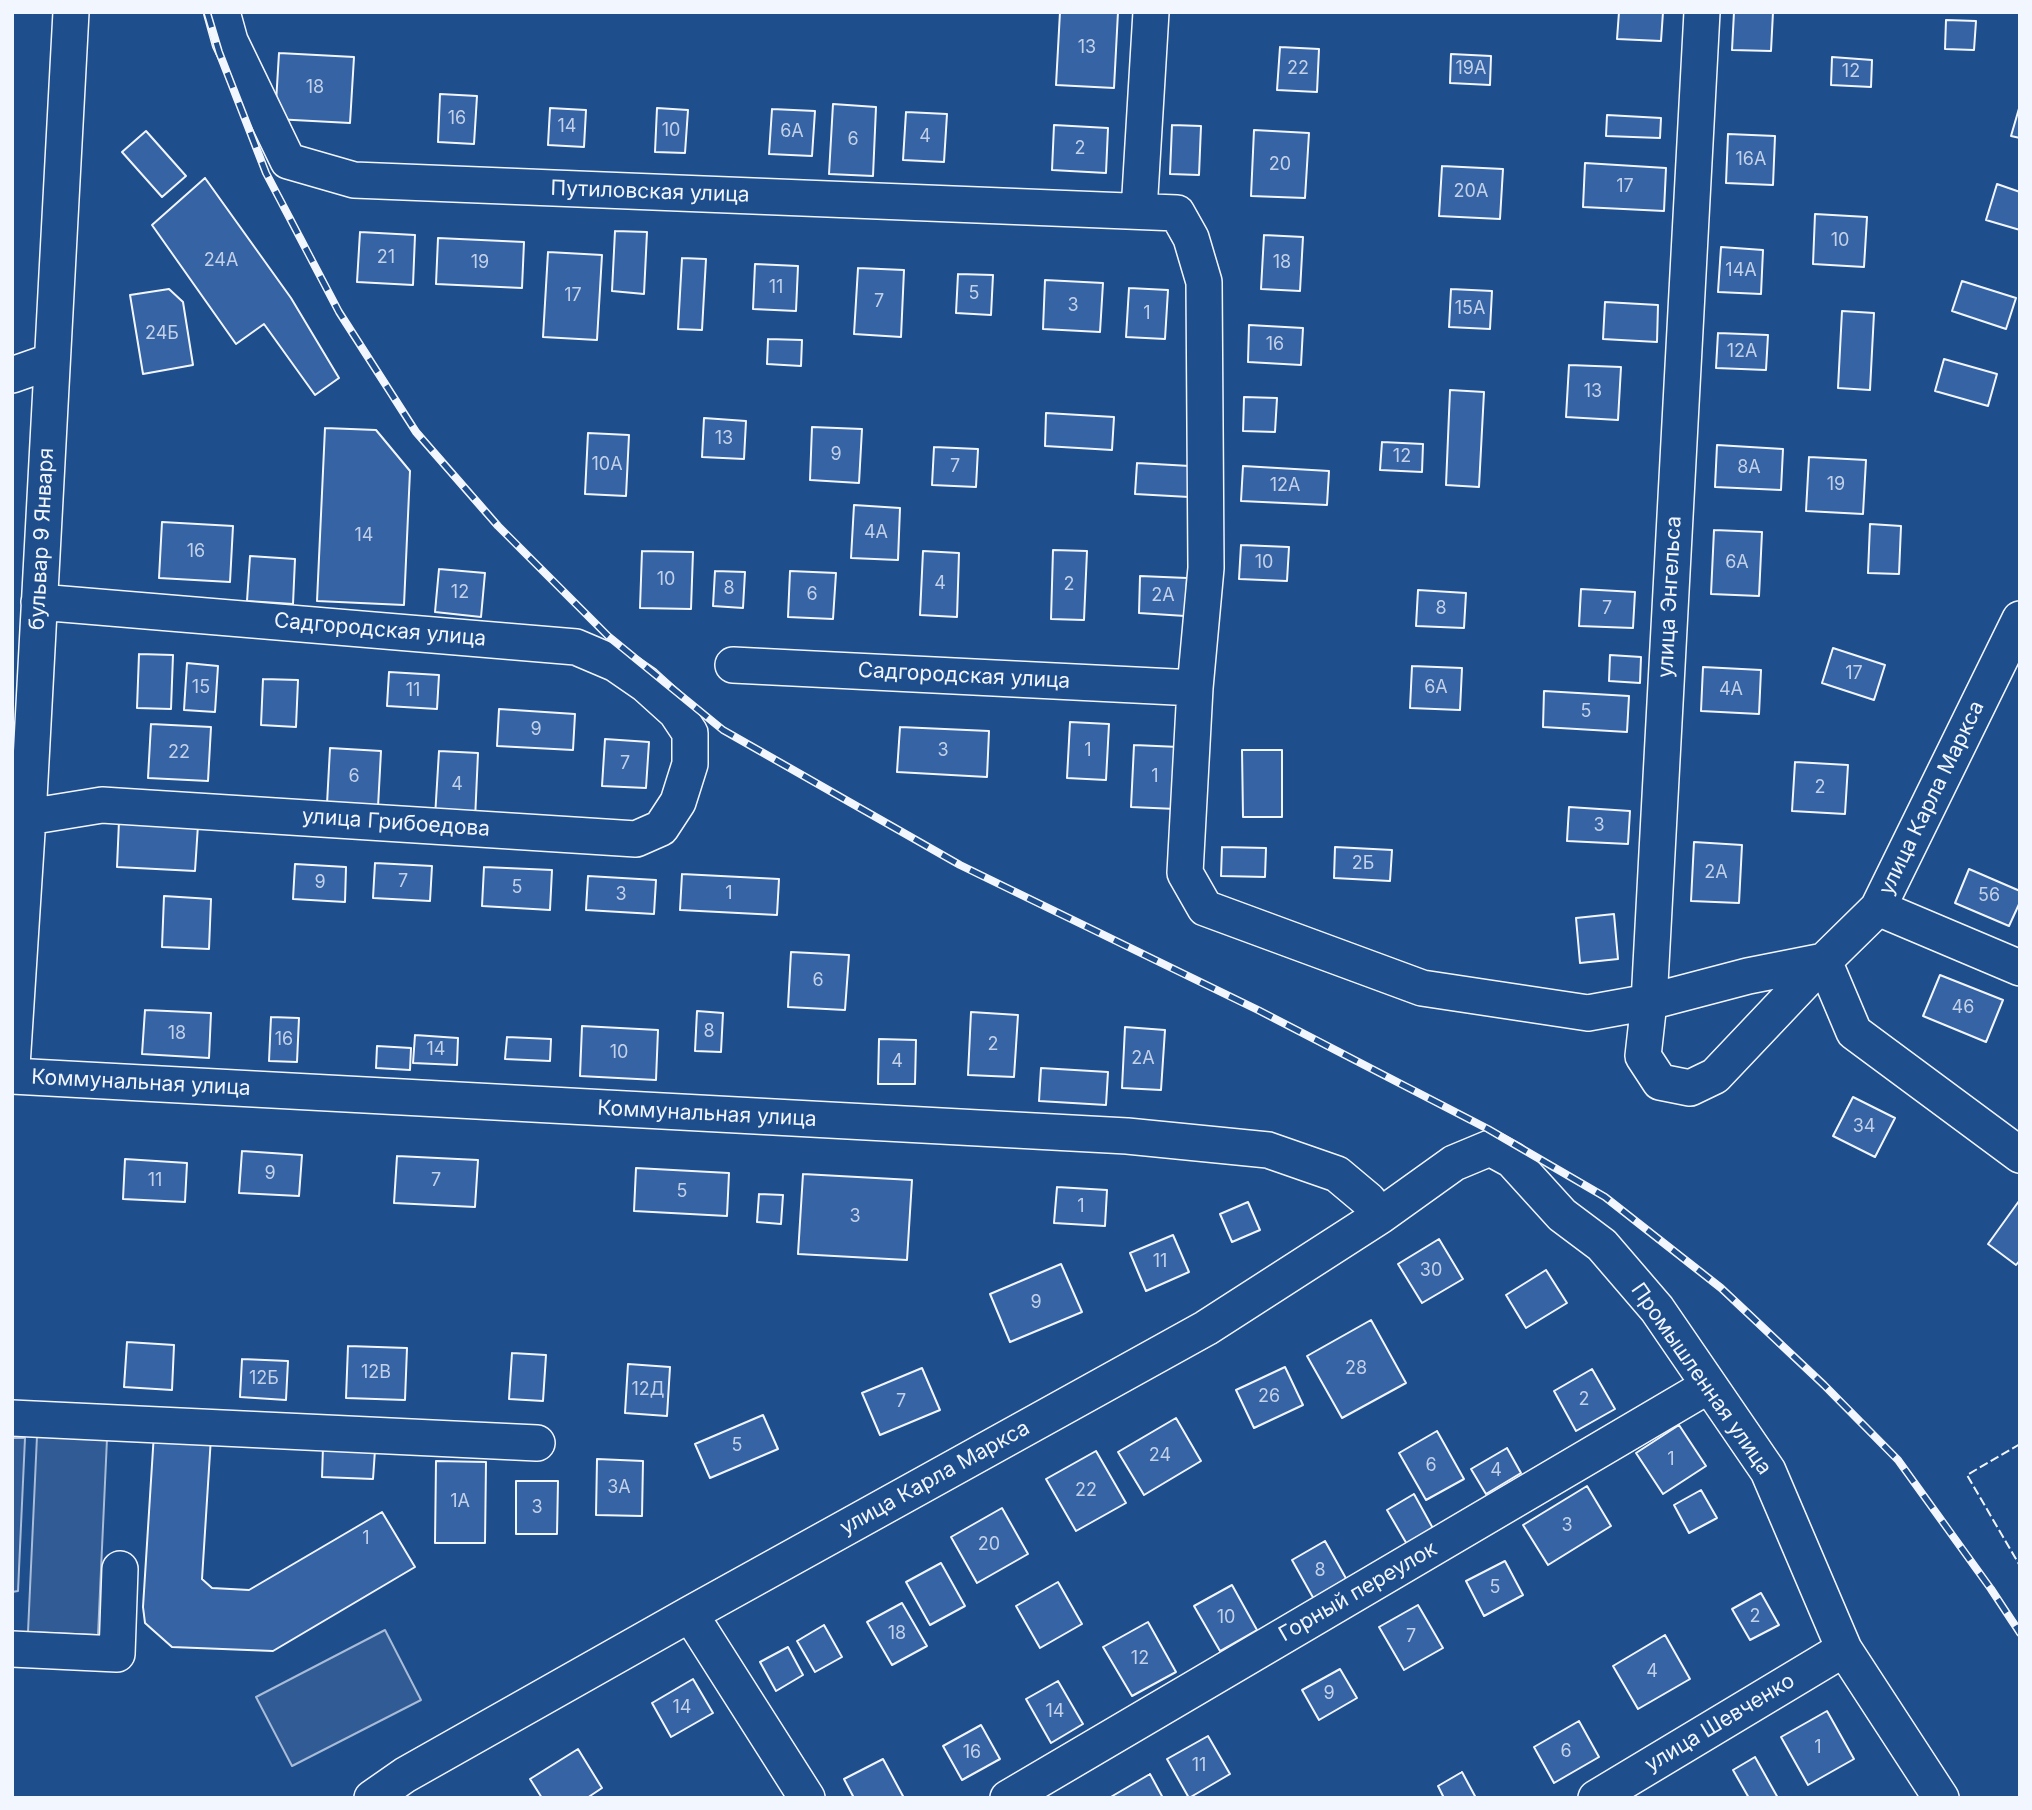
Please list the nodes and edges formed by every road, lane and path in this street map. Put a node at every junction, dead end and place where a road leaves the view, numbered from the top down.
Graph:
1 (71, 12) edge
2 (222, 12) edge
3 (1151, 12) edge
4 (1702, 12) edge
5 (1139, 211) junction
6 (52, 361) junction
7 (12, 375) edge
8 (39, 602) junction
9 (2020, 619) edge
10 (733, 665) dead end
11 (1195, 688) junction
12 (690, 733) joint
13 (20, 820) edge
14 (1878, 908) junction
15 (1824, 961) junction
16 (2020, 968) edge
17 (1648, 1002) junction
18 (12, 1066) edge
19 (12, 1076) edge
20 (1490, 1148) joint
21 (2020, 1155) edge
22 (1380, 1216) junction
23 (1708, 1386) junction
24 (12, 1418) edge
25 (537, 1443) dead end
26 (120, 1569) dead end
27 (690, 1614) junction
28 (12, 1649) edge
29 (1843, 1649) junction
30 (372, 1798) edge
31 (807, 1798) edge
32 (1008, 1798) edge
33 (1596, 1798) edge
34 (1941, 1798) edge

1 - 6 street, бульвар 9 Января
2 - 5 street, Путиловская улица
3 - 5 street
4 - 17 street, улица Энгельса
5 - 11 street, Путиловская улица
6 - 7 street
6 - 8 street, бульвар 9 Января
8 - 12 street, Садгородская улица
8 - 13 street, бульвар 9 Января
9 - 14 street, улица Карла Маркса
10 - 11 street, Садгородская улица
11 - 17 street
12 - 13 street, улица Грибоедова
13 - 18 street, бульвар 9 Января
14 - 15 street, улица Карла Маркса
14 - 16 street
15 - 17 street
15 - 17 street, улица Энгельса
15 - 21 street
19 - 22 street, Коммунальная улица
20 - 22 street, улица Карла Маркса
20 - 23 street, Промышленная улица
22 - 27 street, улица Карла Маркса
23 - 29 street, Промышленная улица
23 - 32 street, Горный переулок
24 - 25 street
26 - 28 street
27 - 30 street, улица Карла Маркса
27 - 31 street
29 - 33 street, улица Шевченко
29 - 34 street, Промышленная улица

